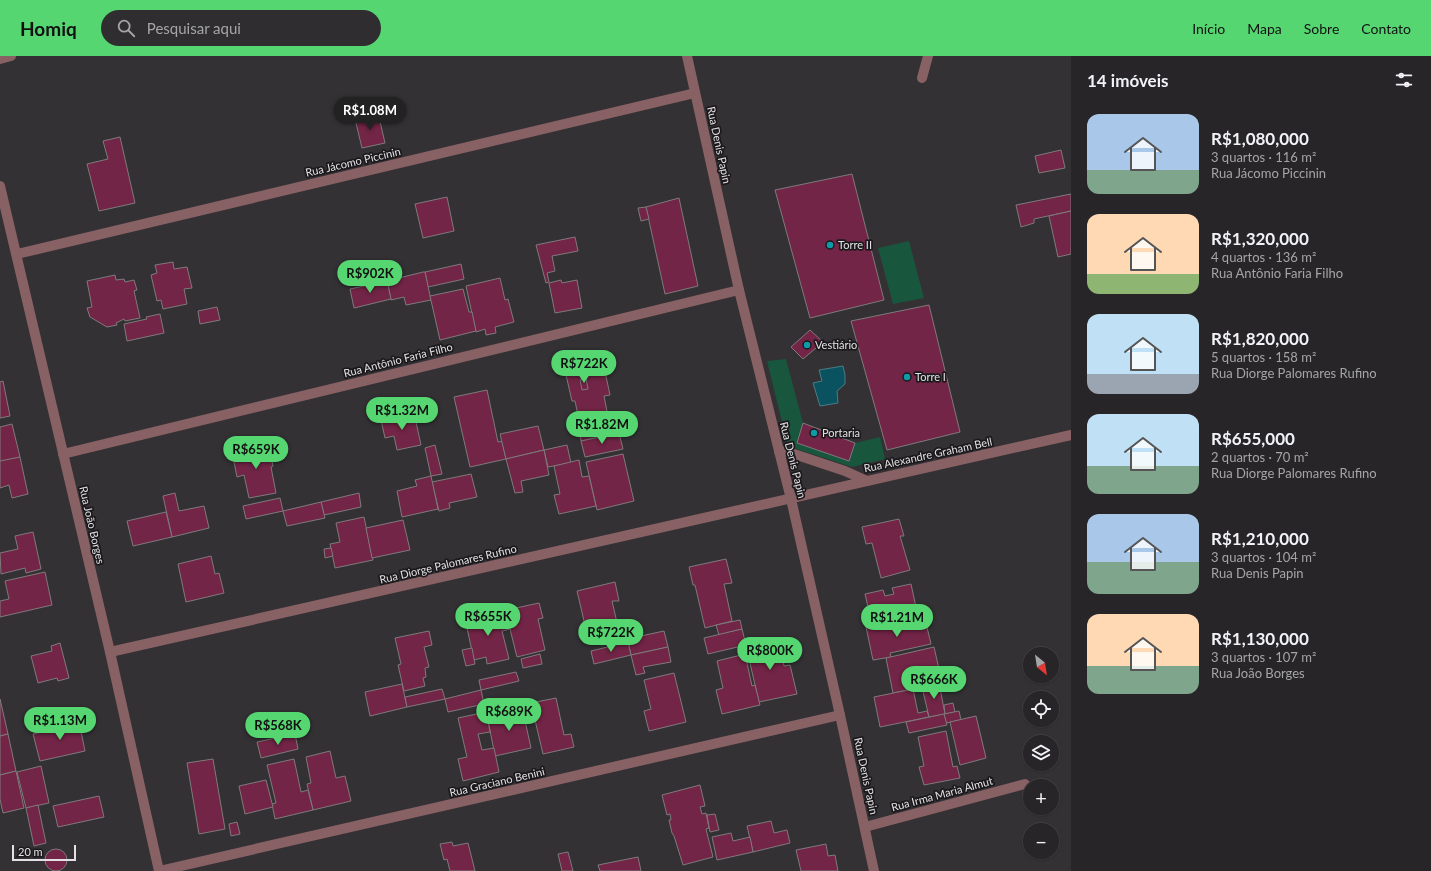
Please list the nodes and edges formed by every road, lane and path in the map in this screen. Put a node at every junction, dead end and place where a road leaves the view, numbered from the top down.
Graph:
1 (11, 56) edge
2 (687, 56) edge
3 (928, 56) edge
4 (0, 59) edge
5 (922, 78) dead end
6 (695, 93) junction
7 (0, 186) edge
8 (16, 254) junction
9 (739, 290) junction
10 (1071, 435) edge
11 (779, 452) junction
12 (63, 454) junction
13 (867, 481) junction
14 (790, 500) junction
15 (110, 652) junction
16 (840, 716) junction
17 (1023, 785) edge
18 (865, 827) junction
19 (159, 871) edge
20 (874, 871) edge

1 - 4 street
2 - 6 street, Rua Denis Papin
3 - 5 street
6 - 8 street, Rua Jácomo Piccinin
6 - 9 street, Rua Denis Papin
7 - 8 street, Rua João Borges
8 - 12 street, Rua João Borges
9 - 11 street, Rua Denis Papin
9 - 12 street, Rua Antônio Faria Filho
10 - 13 street, Rua Alexandre Graham Bell
11 - 13 street
11 - 14 street, Rua Denis Papin
12 - 15 street, Rua João Borges
13 - 14 street, Rua Alexandre Graham Bell
14 - 15 street, Rua Diorge Palomares Rufino
14 - 16 street, Rua Denis Papin
15 - 19 street, Rua João Borges
16 - 18 street, Rua Denis Papin
16 - 19 street, Rua Graciano Benini
17 - 18 street, Rua Irma Maria Almut
18 - 20 street, Rua Denis Papin

